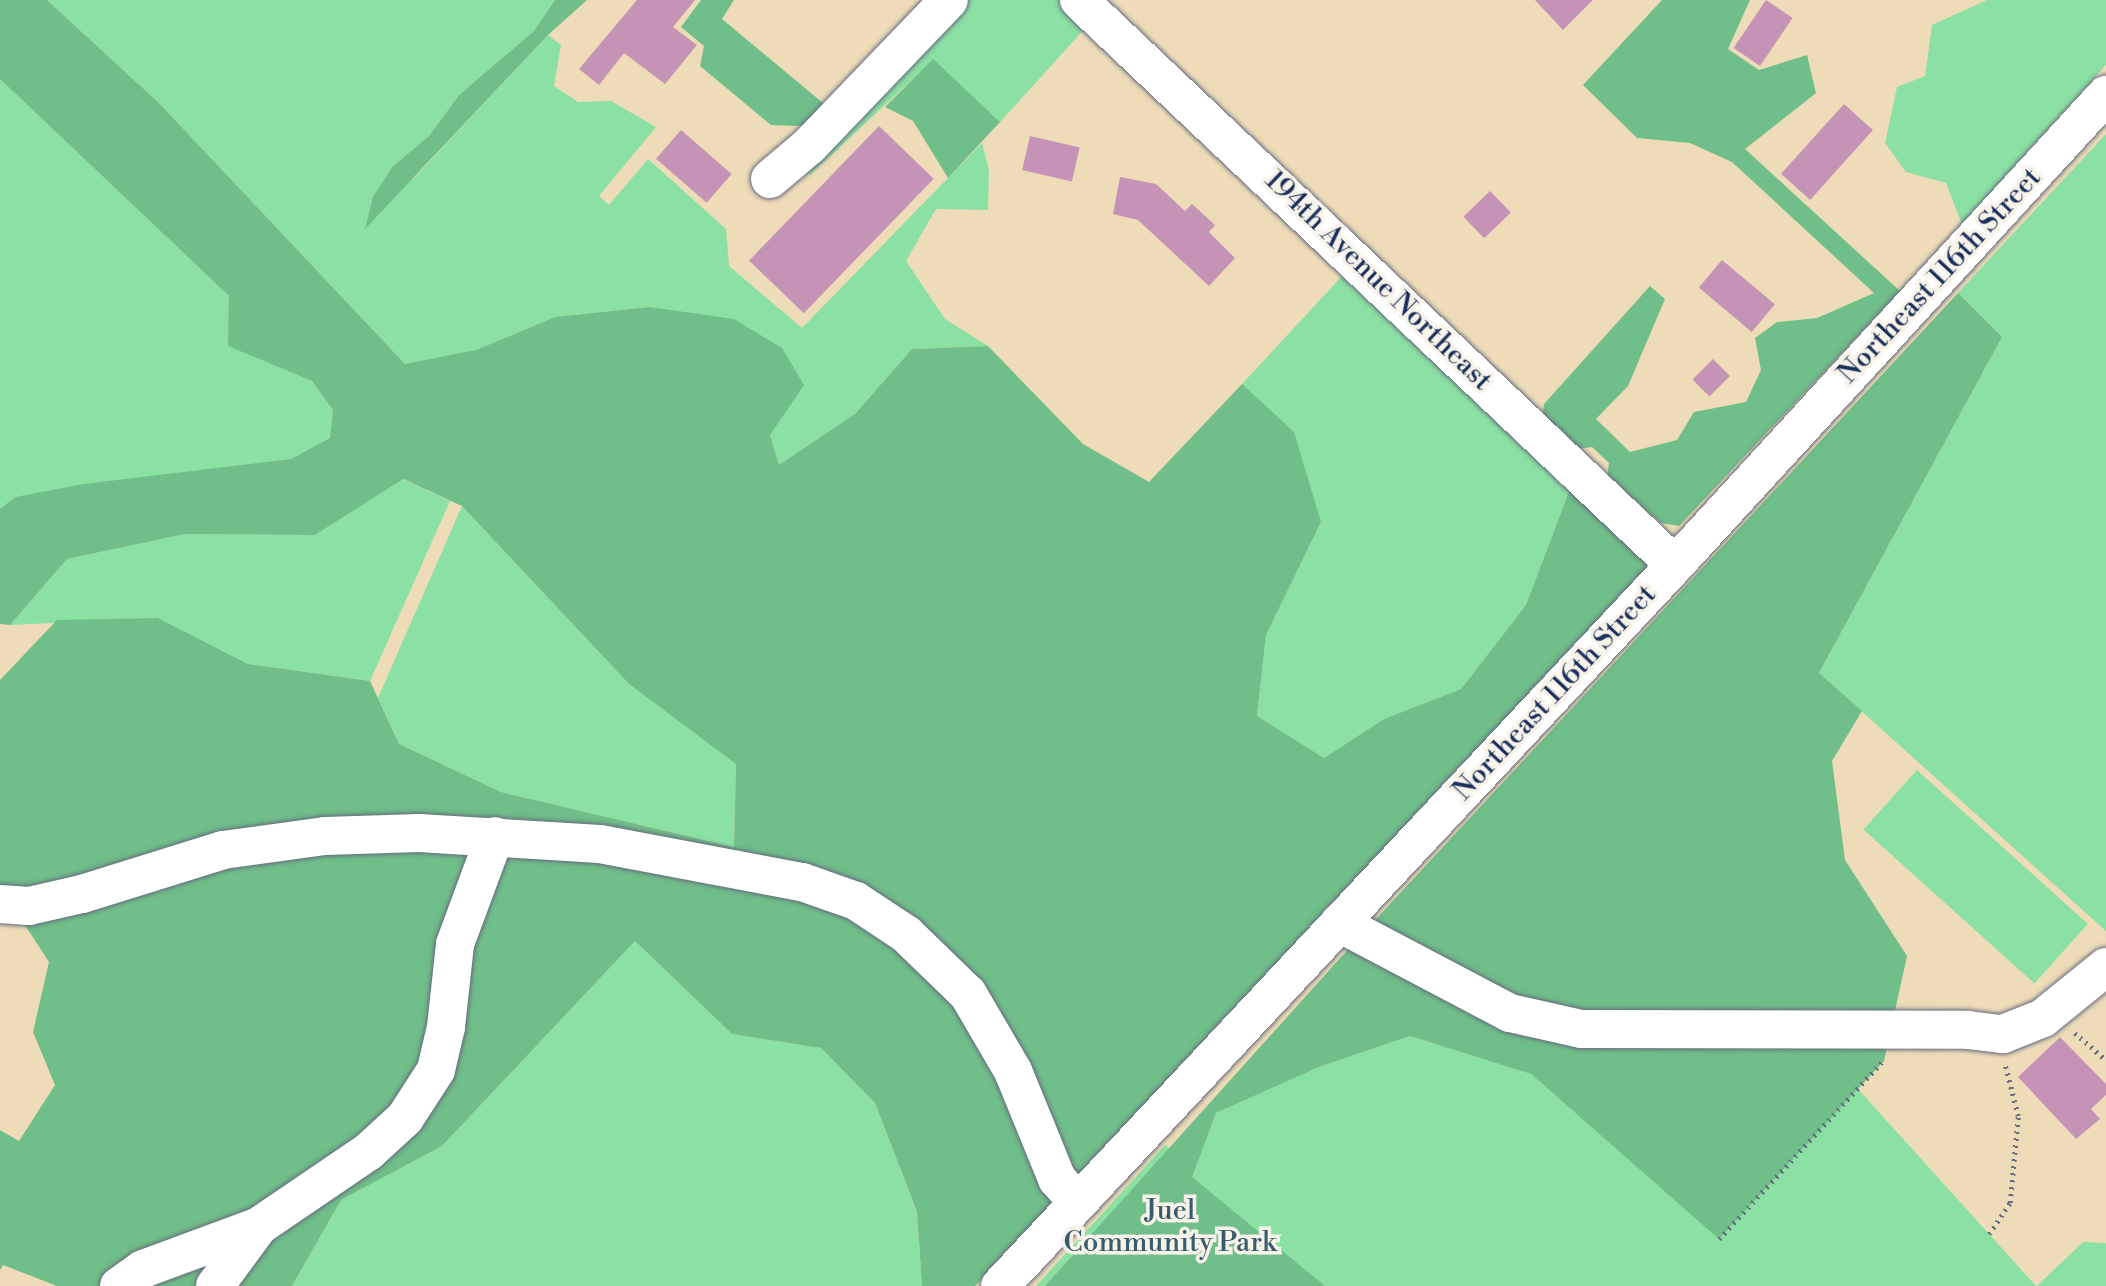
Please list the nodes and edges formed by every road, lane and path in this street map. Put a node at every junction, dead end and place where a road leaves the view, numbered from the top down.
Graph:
1 (949, 0) edge
2 (1079, 0) edge
3 (2106, 95) edge
4 (770, 179) dead end
5 (1675, 565) junction
6 (495, 836) junction
7 (0, 904) edge
8 (1339, 923) junction
9 (2106, 967) edge
10 (2043, 1018) junction
11 (1921, 1030) junction
12 (2003, 1034) junction
13 (2106, 1060) edge
14 (1078, 1202) junction
15 (259, 1226) junction
16 (1989, 1234) dead end
17 (1719, 1239) dead end
18 (119, 1286) edge
19 (215, 1286) edge
20 (1000, 1286) edge

1 - 4 street
2 - 5 street, 194th Avenue Northeast
3 - 5 street, Northeast 116th Street
5 - 8 street, Northeast 116th Street
6 - 7 street
6 - 14 street
6 - 15 street
8 - 11 street
8 - 14 street, Northeast 116th Street
9 - 10 street
10 - 12 street
10 - 13 path
11 - 12 street
11 - 17 path
12 - 16 path
14 - 20 street, Northeast 116th Street
15 - 18 street
15 - 19 street

